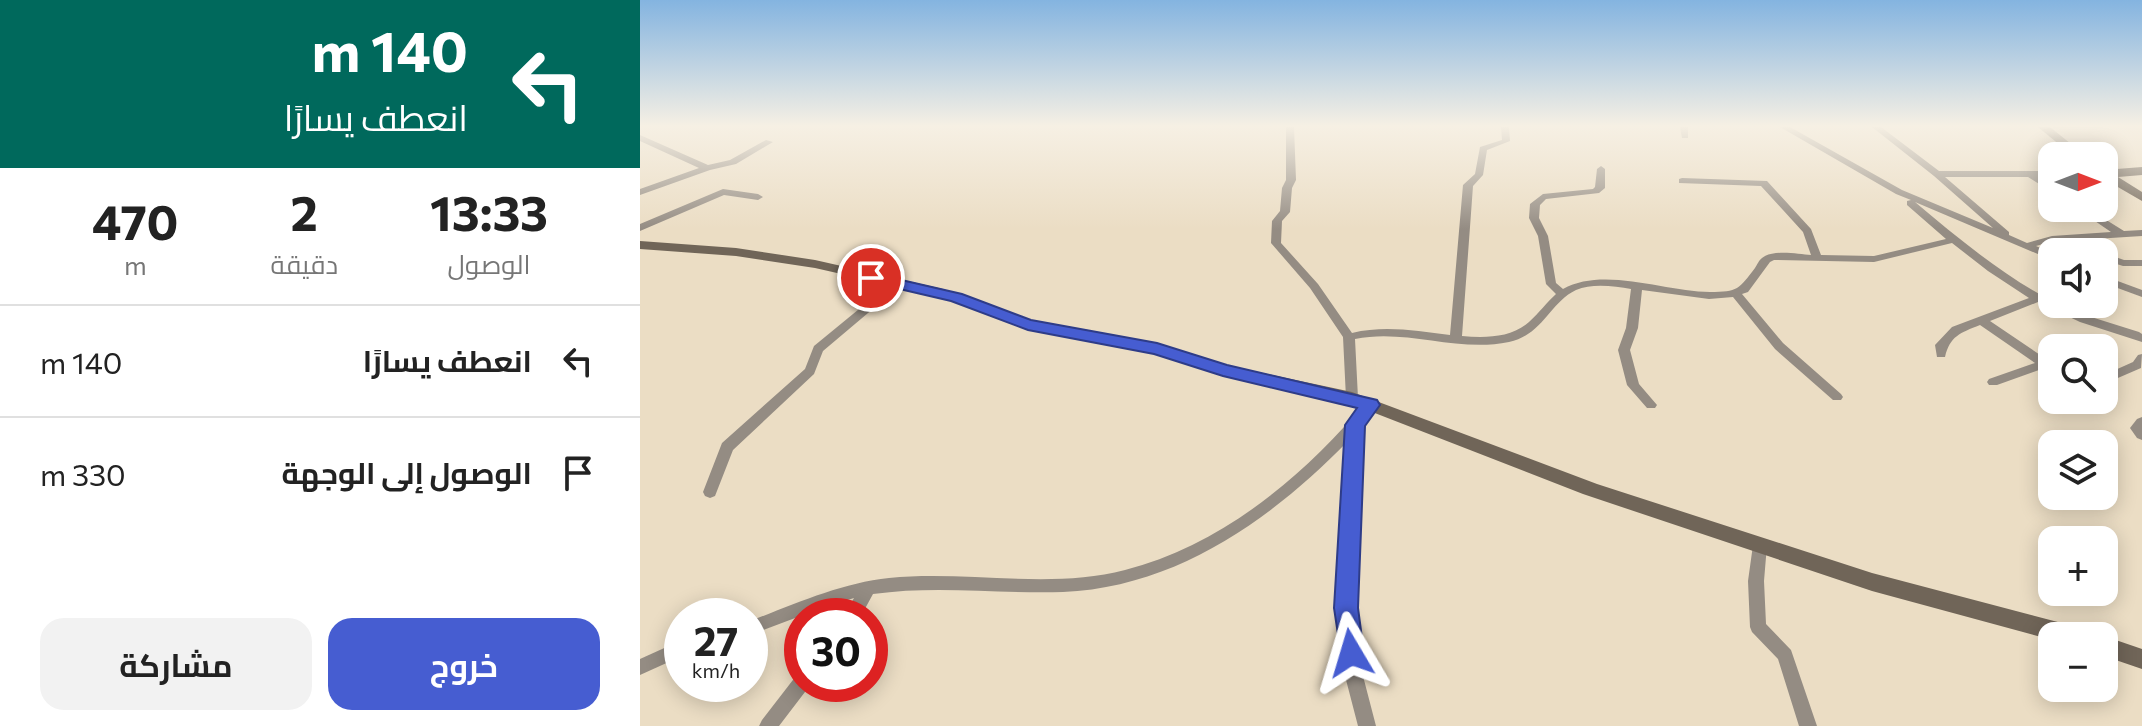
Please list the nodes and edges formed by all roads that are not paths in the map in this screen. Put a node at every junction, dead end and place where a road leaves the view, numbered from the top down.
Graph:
1 (691, 161) edge
2 (735, 161) edge
3 (1291, 161) edge
4 (1481, 161) edge
5 (1844, 161) edge
6 (1920, 161) edge
7 (707, 168) junction
8 (1601, 169) dead end
9 (2142, 171) edge
10 (2028, 173) junction
11 (2038, 173) edge
12 (1937, 174) junction
13 (2118, 174) edge
14 (2038, 180) edge
15 (1682, 181) dead end
16 (2118, 183) edge
17 (640, 192) edge
18 (1899, 192) junction
19 (758, 197) dead end
20 (2142, 197) edge
21 (2103, 222) edge
22 (640, 228) edge
23 (2121, 234) junction
24 (2141, 234) edge
25 (2068, 238) edge
26 (2010, 239) junction
27 (1954, 240) junction
28 (2038, 244) edge
29 (640, 245) edge
30 (2026, 246) junction
31 (2038, 251) edge
32 (1817, 257) junction
33 (2118, 261) edge
34 (2142, 263) edge
35 (896, 284) junction
36 (2118, 285) edge
37 (1637, 287) junction
38 (1562, 293) junction
39 (1736, 293) junction
40 (2142, 294) edge
41 (2038, 297) edge
42 (2038, 298) edge
43 (2081, 318) edge
44 (1983, 322) junction
45 (1349, 337) junction
46 (1456, 338) junction
47 (2142, 338) edge
48 (1941, 354) dead end
49 (2038, 358) edge
50 (2142, 358) edge
51 (2038, 367) edge
52 (2118, 374) edge
53 (1993, 382) dead end
54 (1837, 397) dead end
55 (1352, 398) junction
56 (1370, 405) junction
57 (1651, 405) dead end
58 (2142, 422) edge
59 (1355, 425) junction
60 (2142, 435) edge
61 (710, 492) dead end
62 (1760, 545) junction
63 (868, 588) junction
64 (862, 598) edge
65 (768, 621) edge
66 (2038, 627) edge
67 (2118, 651) edge
68 (664, 656) edge
69 (2142, 659) edge
70 (640, 667) edge
71 (787, 702) edge
72 (768, 726) edge
73 (1367, 726) edge
74 (1808, 726) edge

1 - 7 street
2 - 7 street
3 - 45 street
4 - 46 street
5 - 18 street
6 - 12 street
7 - 17 street
8 - 38 street
9 - 13 street
10 - 11 street
10 - 12 street
10 - 14 street
12 - 26 street
15 - 32 street
16 - 20 street
18 - 26 street
18 - 27 street
19 - 22 street
21 - 23 street
23 - 24 street
23 - 25 street
26 - 30 street
27 - 32 street
27 - 41 street
28 - 30 street
29 - 35 street
30 - 31 street
32 - 39 street
33 - 34 street
35 - 55 street
35 - 61 street
36 - 40 street
37 - 38 street
37 - 39 street
37 - 57 street
38 - 46 street
39 - 54 street
42 - 44 street
43 - 47 street
44 - 48 street
44 - 49 street
45 - 46 street
45 - 55 street
50 - 52 street
51 - 53 street
55 - 56 street
56 - 59 street
56 - 62 street
58 - 60 street
59 - 63 street
59 - 73 street
62 - 66 street
62 - 74 street
63 - 64 street
63 - 65 street
67 - 69 street
68 - 70 street
71 - 72 street

